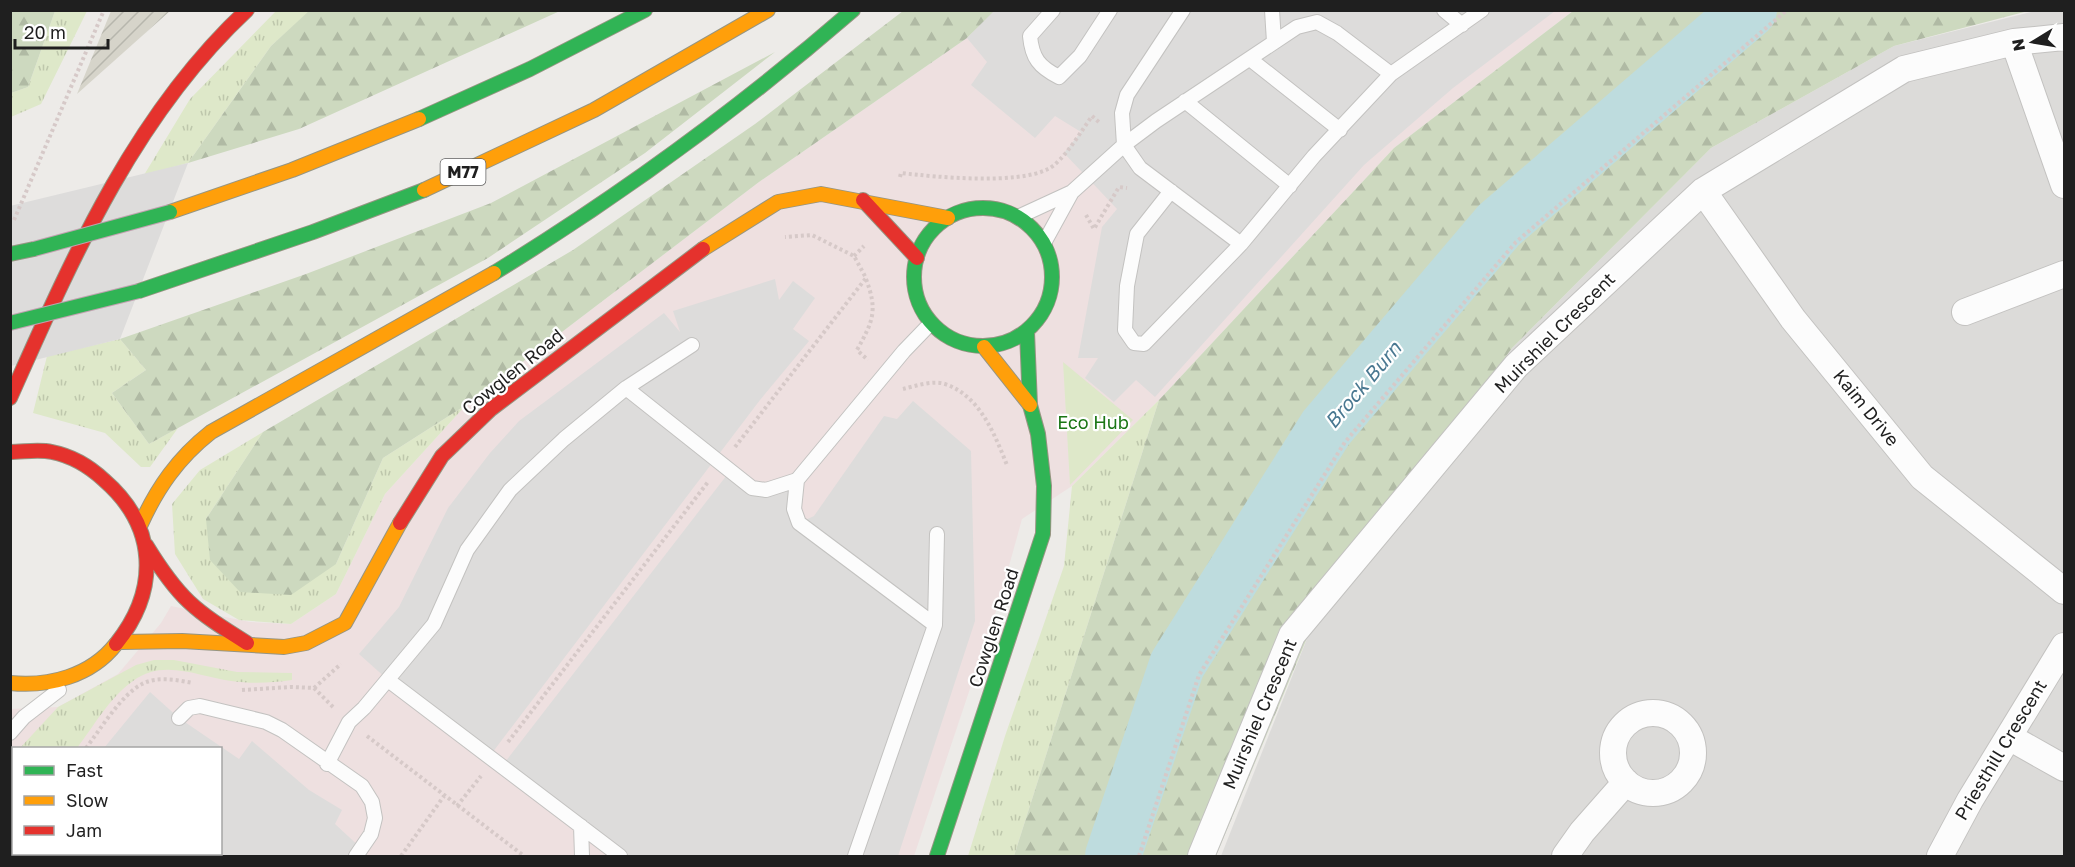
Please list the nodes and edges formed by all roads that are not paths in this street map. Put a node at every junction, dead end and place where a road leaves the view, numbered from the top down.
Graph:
1 (247, 10) edge
2 (645, 10) edge
3 (768, 10) edge
4 (853, 10) edge
5 (1053, 10) edge
6 (1110, 10) edge
7 (1183, 10) edge
8 (1272, 10) edge
9 (1309, 10) edge
10 (1444, 10) edge
11 (1482, 10) edge
12 (1462, 25) junction
13 (1298, 27) junction
14 (2064, 37) edge
15 (1274, 42) junction
16 (2014, 42) junction
17 (1250, 59) junction
18 (1391, 74) junction
19 (1185, 101) junction
20 (1340, 130) junction
21 (1124, 145) junction
22 (2064, 185) edge
23 (1290, 186) junction
24 (1171, 191) junction
25 (1703, 191) junction
26 (1072, 192) junction
27 (863, 200) junction
28 (1018, 217) junction
29 (948, 218) junction
30 (1044, 243) junction
31 (1241, 244) junction
32 (10, 254) edge
33 (917, 258) junction
34 (2064, 274) edge
35 (1965, 312) dead end
36 (10, 323) edge
37 (931, 324) junction
38 (1027, 332) junction
39 (692, 345) dead end
40 (984, 347) junction
41 (626, 388) junction
42 (10, 398) edge
43 (1029, 405) junction
44 (10, 452) edge
45 (796, 480) junction
46 (140, 526) junction
47 (937, 534) dead end
48 (145, 543) junction
49 (2064, 591) edge
50 (935, 625) junction
51 (122, 642) junction
52 (251, 646) junction
53 (2064, 646) edge
54 (80, 675) junction
55 (388, 680) junction
56 (10, 683) edge
57 (179, 718) dead end
58 (10, 733) edge
59 (2008, 737) junction
60 (327, 764) junction
61 (2064, 768) edge
62 (1626, 782) dead end
63 (581, 826) junction
64 (356, 856) edge
65 (582, 856) edge
66 (620, 856) edge
67 (855, 856) edge
68 (937, 856) edge
69 (1201, 856) edge
70 (1565, 856) edge
71 (1940, 856) edge

1 - 42 main road
2 - 32 main road, bridge
3 - 36 main road, M77, bridge
4 - 46 main road
5 - 6 lane
7 - 21 lane
8 - 15 lane
9 - 13 lane
10 - 12 lane
11 - 12 lane
12 - 18 lane
13 - 15 lane
13 - 18 lane
14 - 16 street, Muirshiel Crescent
15 - 17 lane
16 - 22 street
16 - 25 street, Muirshiel Crescent
17 - 19 lane
17 - 20 lane
18 - 20 lane
19 - 21 lane
19 - 23 lane
20 - 23 lane
21 - 24 lane
21 - 26 lane
23 - 31 lane
24 - 31 lane
24 - 31 lane
25 - 49 street, Kaim Drive
25 - 69 street, Muirshiel Crescent
26 - 28 lane
26 - 30 lane
27 - 29 main road, Cowglen Road
27 - 33 main road
27 - 52 main road, Cowglen Road
28 - 29 main road
28 - 30 main road
29 - 33 main road
30 - 38 main road
33 - 37 main road
34 - 35 street
37 - 40 main road
37 - 45 lane
38 - 40 main road
38 - 43 main road, Cowglen Road
39 - 41 lane
40 - 43 main road, Cowglen Road
41 - 45 lane
41 - 55 lane
43 - 68 main road, Cowglen Road
44 - 46 main road
45 - 50 lane
46 - 48 main road
47 - 50 lane
48 - 51 main road
48 - 52 main road
50 - 67 lane
51 - 52 main road, Cowglen Road
51 - 54 main road
53 - 59 street, Priesthill Crescent
54 - 56 main road
54 - 58 lane
55 - 60 lane
55 - 63 lane
57 - 60 lane
59 - 61 street
59 - 71 street, Priesthill Crescent
60 - 64 lane
62 - 70 street
63 - 65 lane
63 - 66 lane

